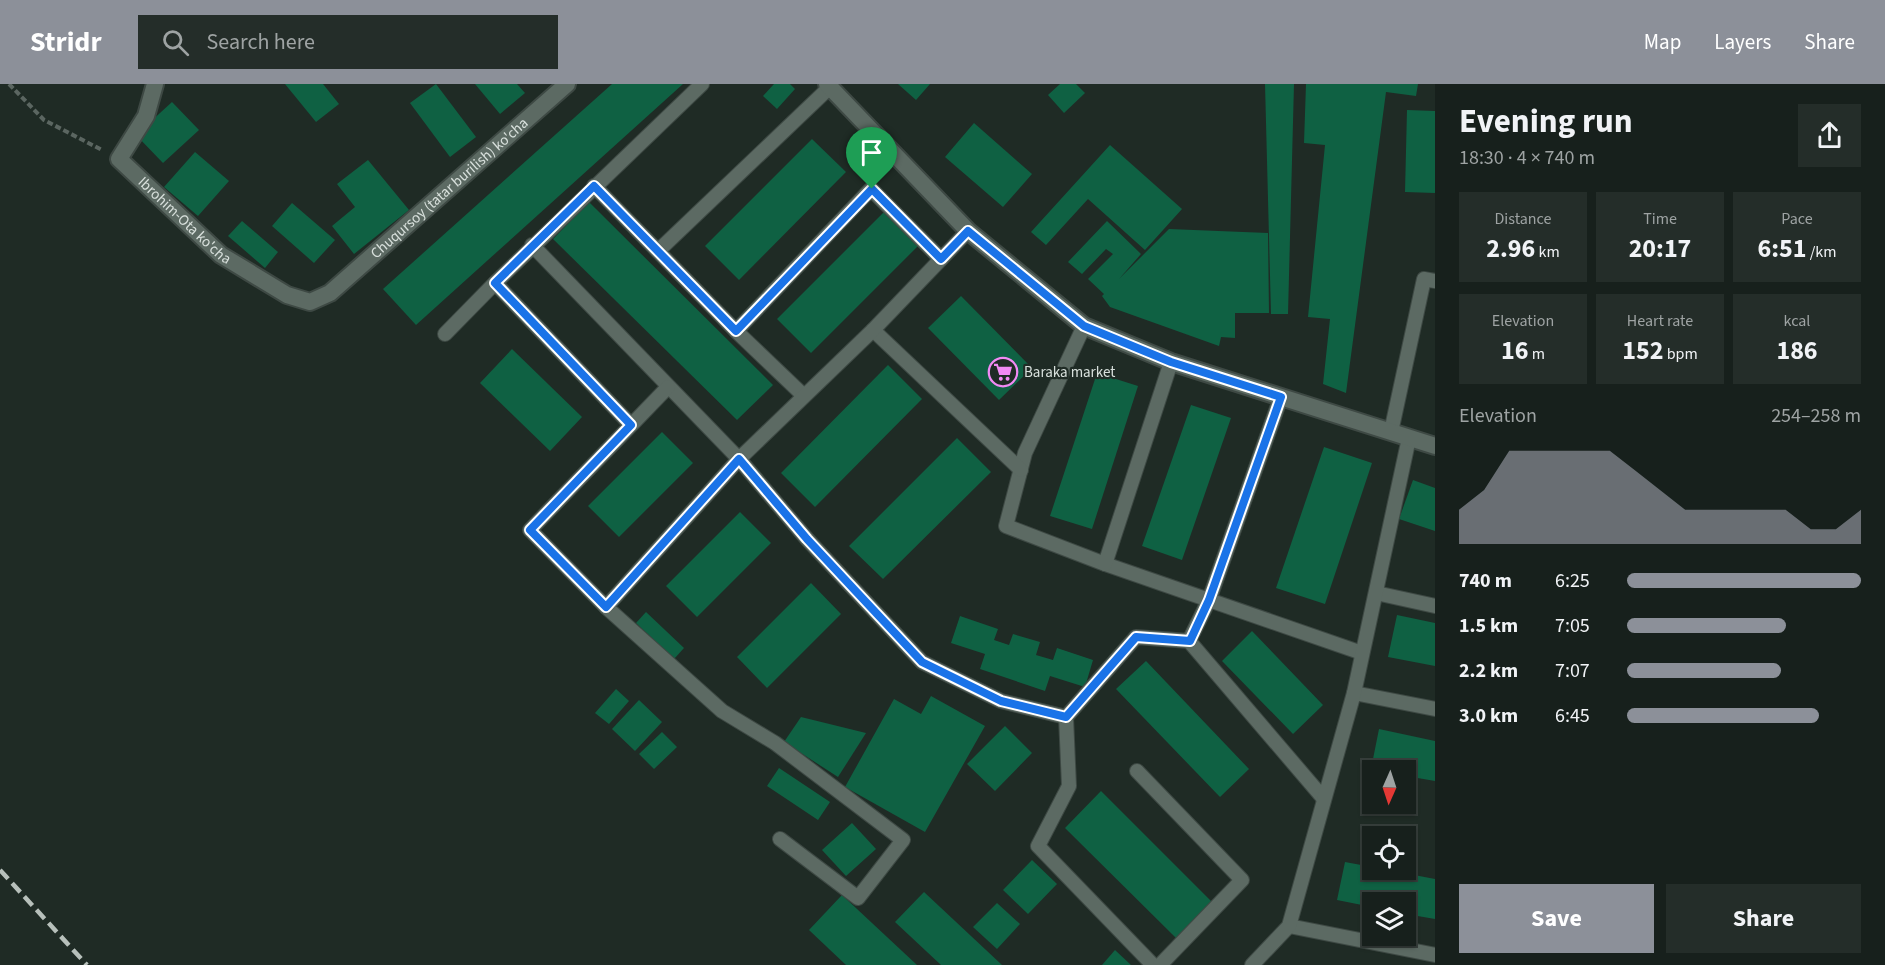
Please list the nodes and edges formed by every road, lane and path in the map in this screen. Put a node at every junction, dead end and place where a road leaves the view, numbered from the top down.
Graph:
1 (9, 84) edge
2 (155, 84) edge
3 (567, 84) edge
4 (702, 84) edge
5 (828, 86) edge
6 (119, 159) junction
7 (594, 186) junction
8 (968, 231) junction
9 (532, 245) junction
10 (658, 251) junction
11 (941, 259) junction
12 (1435, 281) edge
13 (495, 283) junction
14 (330, 293) joint
15 (1084, 326) junction
16 (873, 330) junction
17 (736, 331) junction
18 (445, 334) dead end
19 (1171, 362) junction
20 (668, 387) junction
21 (803, 395) junction
22 (1281, 397) junction
23 (631, 425) junction
24 (1391, 432) junction
25 (1409, 438) junction
26 (1435, 446) edge
27 (739, 459) junction
28 (1021, 471) junction
29 (1105, 564) junction
30 (1376, 593) junction
31 (1209, 600) junction
32 (1435, 606) edge
33 (606, 607) junction
34 (1190, 641) junction
35 (1362, 653) junction
36 (1354, 693) junction
37 (1435, 709) edge
38 (1066, 717) junction
39 (1137, 771) dead end
40 (1324, 799) junction
41 (780, 839) dead end
42 (1289, 926) junction
43 (1432, 958) edge
44 (1153, 965) edge
45 (1160, 965) edge
46 (1252, 965) edge

1 - 6 path
2 - 6 street
3 - 14 street, Chuqursoy (tatar burilish) ko'cha
4 - 7 lane
5 - 8 street
5 - 10 lane
6 - 14 street, Ibrohim-Ota ko'cha
7 - 9 lane
7 - 10 lane
8 - 11 lane
8 - 15 street
9 - 13 lane
9 - 20 lane
10 - 17 lane
11 - 16 lane
11 - 17 lane
12 - 24 lane
13 - 18 lane
13 - 23 lane
15 - 19 street
15 - 28 lane
16 - 21 lane
16 - 28 lane
17 - 21 lane
19 - 22 street
19 - 29 lane
20 - 23 lane
20 - 27 lane
21 - 27 lane
22 - 24 street
22 - 31 lane
23 - 33 lane
24 - 25 street
25 - 26 street
25 - 30 lane
27 - 33 lane
27 - 38 lane
28 - 29 lane
29 - 31 lane
30 - 32 lane
30 - 35 lane
31 - 34 lane
31 - 35 lane
33 - 41 lane
34 - 38 lane
34 - 40 lane
35 - 36 lane
36 - 37 lane
36 - 40 lane
38 - 44 lane
39 - 45 lane
40 - 42 lane
42 - 43 lane
42 - 46 lane

